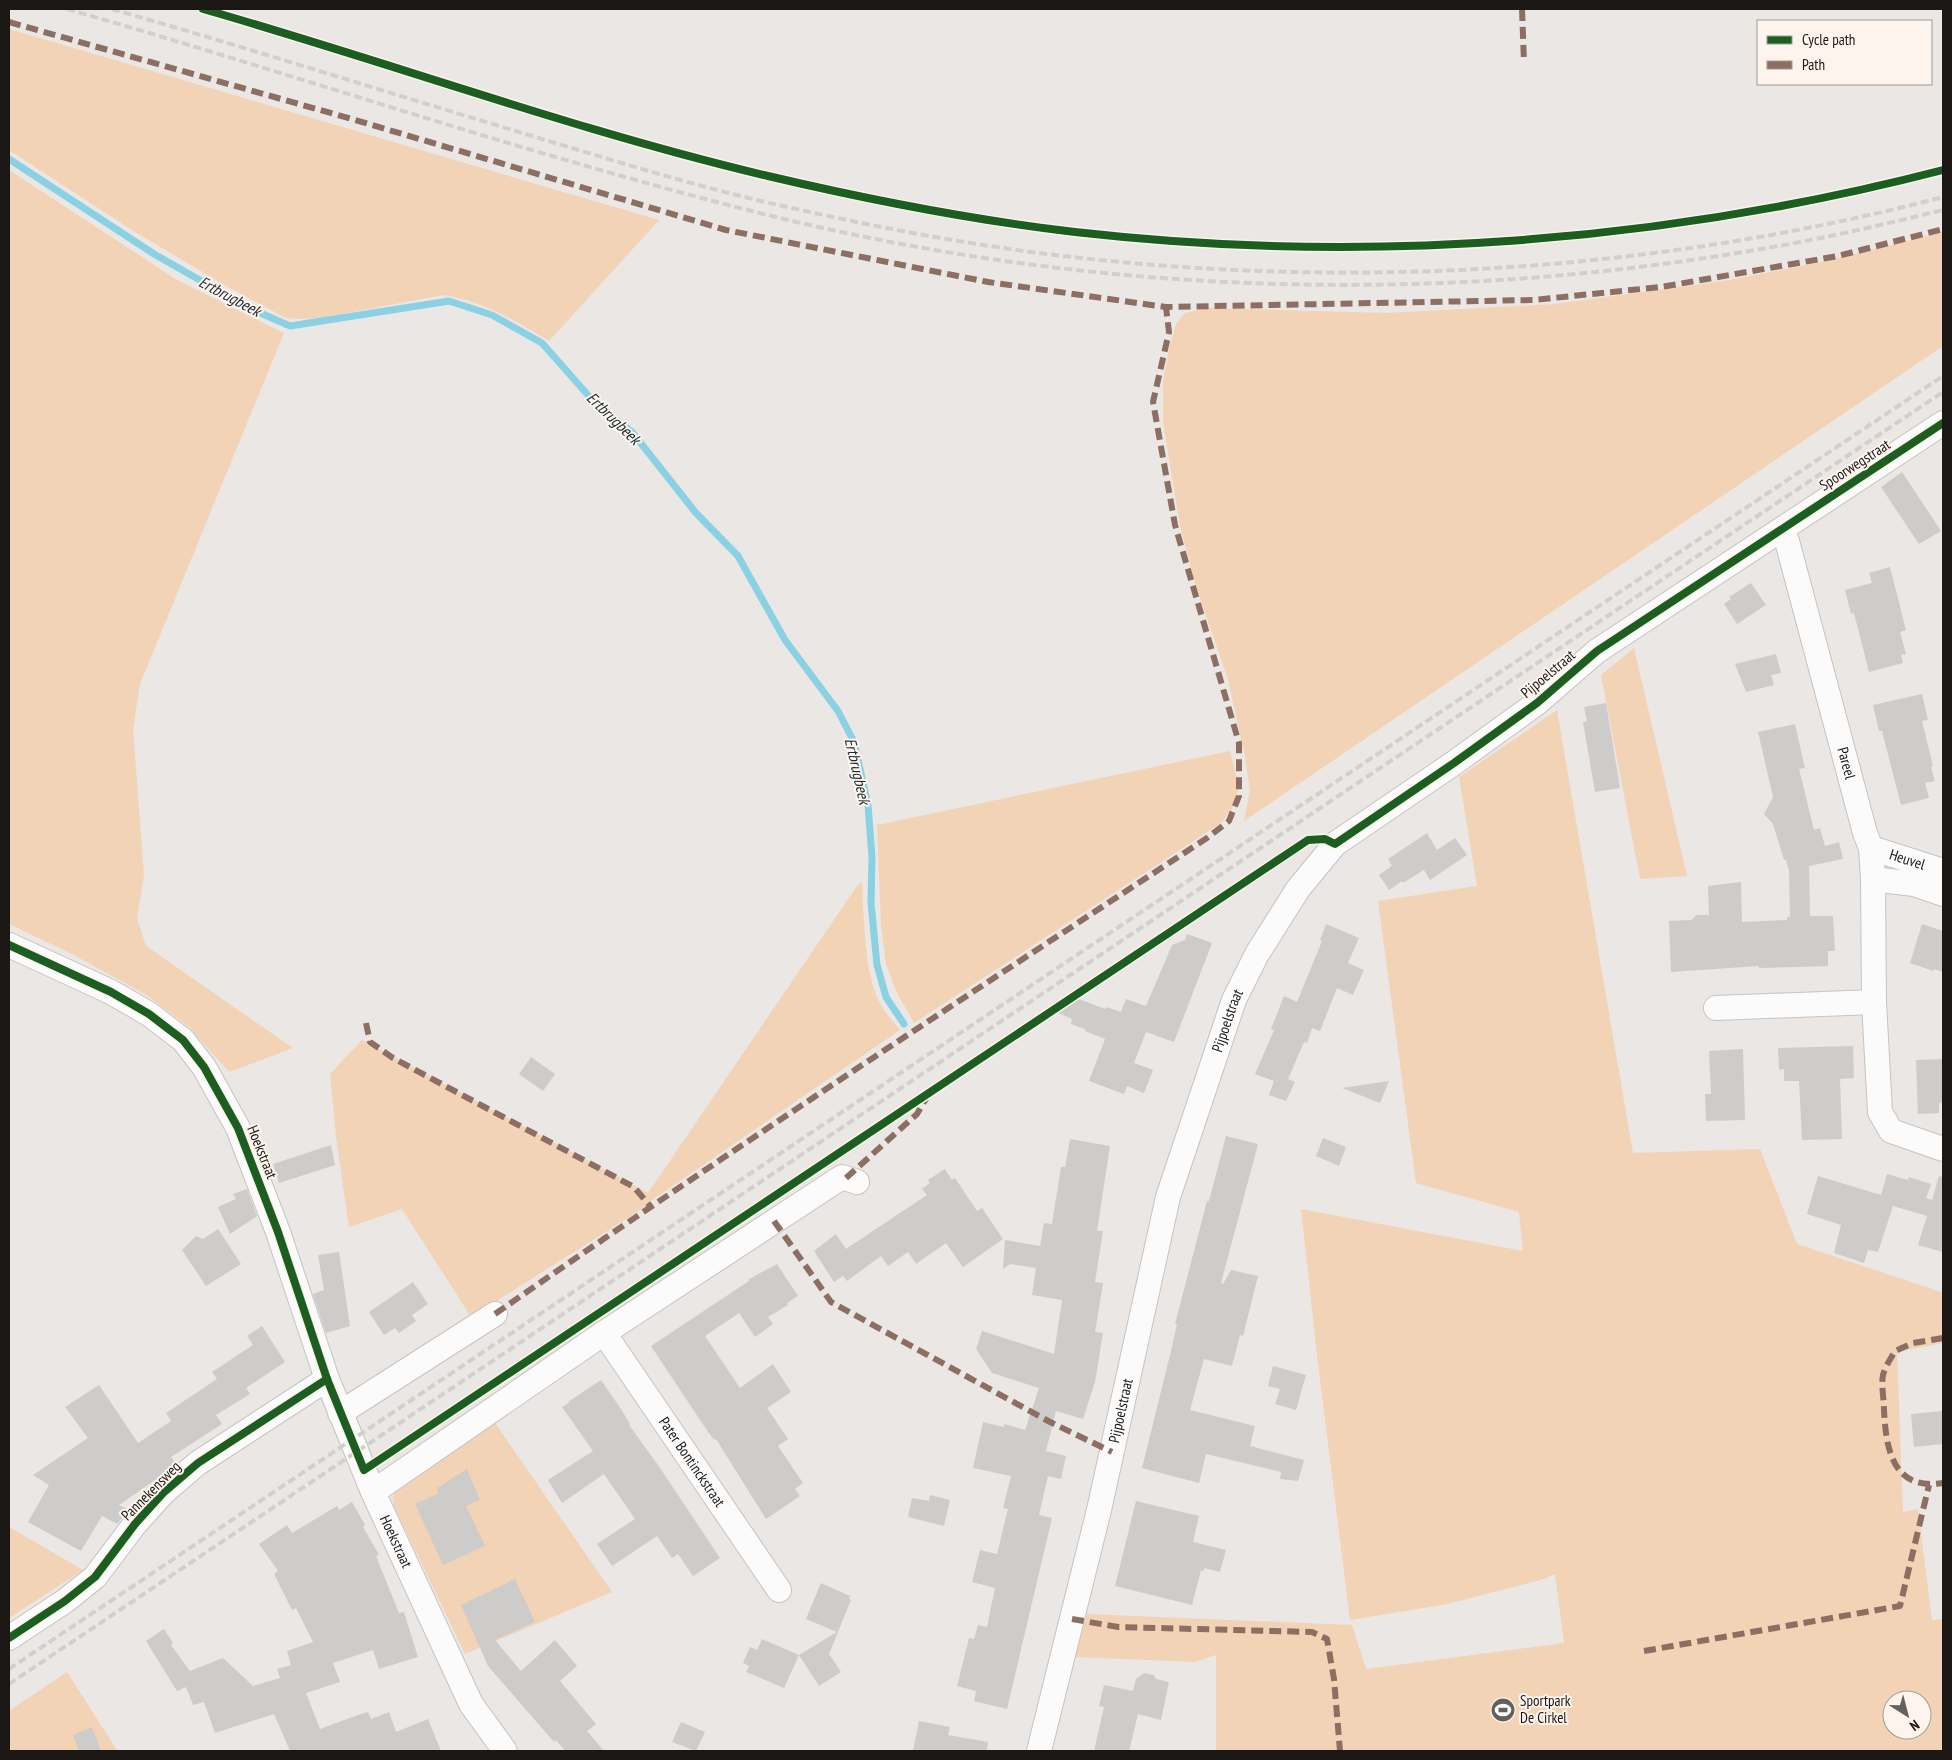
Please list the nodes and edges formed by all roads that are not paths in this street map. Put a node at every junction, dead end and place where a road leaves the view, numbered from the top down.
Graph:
1 (1943, 423) edge
2 (1782, 530) junction
3 (1871, 848) junction
4 (1943, 871) edge
5 (1873, 879) junction
6 (1943, 894) edge
7 (9, 945) edge
8 (1874, 1002) junction
9 (1716, 1008) dead end
10 (1943, 1149) edge
11 (857, 1182) dead end
12 (495, 1314) dead end
13 (604, 1334) junction
14 (327, 1379) junction
15 (340, 1413) junction
16 (373, 1492) junction
17 (779, 1590) dead end
18 (9, 1638) edge
19 (505, 1751) edge
20 (1039, 1751) edge

1 - 2 street, Spoorwegstraat
2 - 3 street, Pareel
2 - 20 street, Pijpoelstraat
3 - 4 street, Heuvel
3 - 5 street, Pareel
5 - 6 street, Heuvel
5 - 8 street, Pareel
7 - 14 street, Hoekstraat
8 - 9 street
8 - 10 street, Pareel
11 - 13 street
12 - 15 street
13 - 16 street
13 - 17 street, Pater Bontinckstraat
14 - 15 street, Hoekstraat
14 - 18 street, Pannekensweg
15 - 16 street, Hoekstraat
16 - 19 street, Hoekstraat

